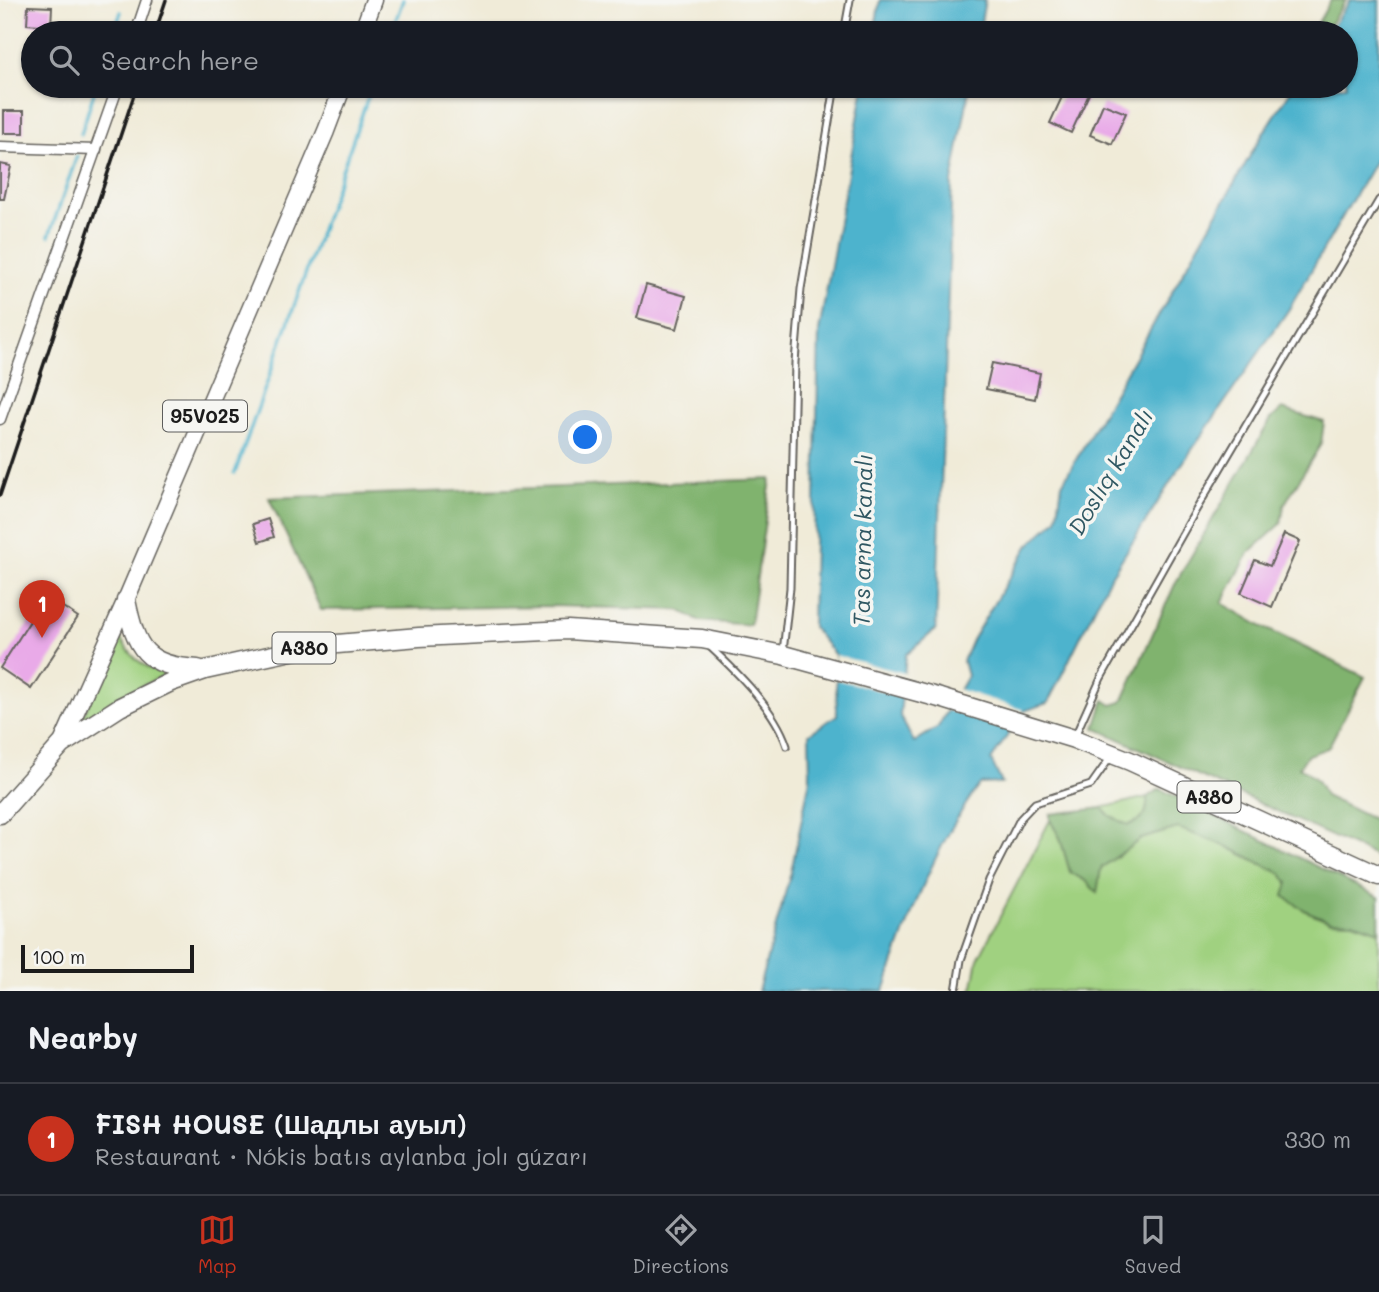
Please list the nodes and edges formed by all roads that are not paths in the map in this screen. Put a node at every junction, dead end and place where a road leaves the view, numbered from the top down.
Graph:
1 (145, 0) edge
2 (374, 0) edge
3 (850, 0) edge
4 (139, 21) edge
5 (366, 21) edge
6 (846, 21) edge
7 (114, 98) edge
8 (338, 98) edge
9 (833, 98) edge
10 (0, 147) edge
11 (96, 150) junction
12 (1379, 201) edge
13 (0, 419) edge
14 (126, 600) junction
15 (702, 639) junction
16 (783, 655) junction
17 (205, 670) junction
18 (1074, 739) junction
19 (61, 745) junction
20 (787, 746) dead end
21 (1112, 754) junction
22 (0, 814) edge
23 (1379, 876) edge
24 (956, 991) edge

1 - 4 street
2 - 5 main road
3 - 6 lane
7 - 11 street
8 - 14 main road, 95V025
9 - 16 lane
10 - 11 street
11 - 13 street
12 - 18 lane
14 - 17 highway
14 - 19 main road, 95V025
15 - 16 highway, A380
15 - 17 highway, A380
15 - 20 lane
16 - 18 highway, A380
17 - 19 highway, A380
18 - 21 highway, A380
19 - 22 highway, A380
21 - 23 highway, A380
21 - 24 lane

